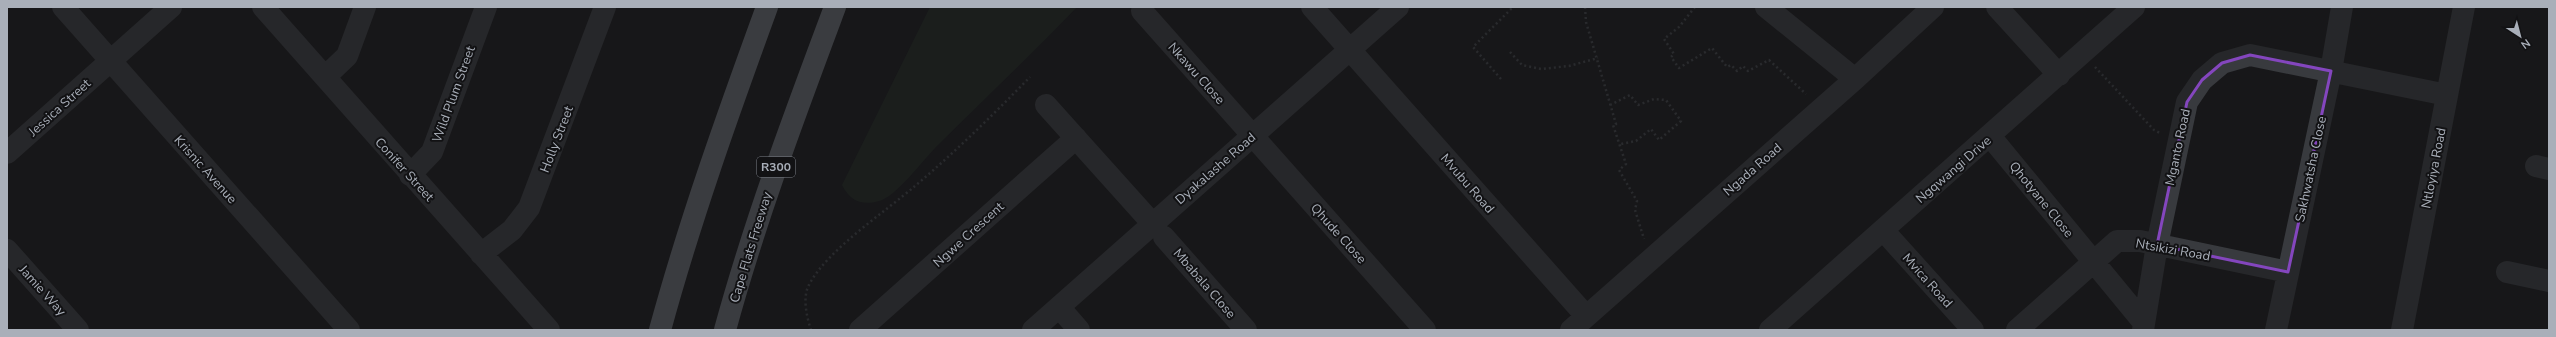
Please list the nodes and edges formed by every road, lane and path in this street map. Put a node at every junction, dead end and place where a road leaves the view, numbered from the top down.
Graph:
1 (63, 7) edge
2 (171, 7) edge
3 (263, 7) edge
4 (365, 7) edge
5 (486, 7) edge
6 (605, 7) edge
7 (767, 7) edge
8 (836, 7) edge
9 (1312, 7) edge
10 (1398, 7) edge
11 (1513, 7) edge
12 (1585, 7) edge
13 (1695, 7) edge
14 (1766, 7) edge
15 (1933, 7) edge
16 (1997, 7) edge
17 (2134, 7) edge
18 (2342, 7) edge
19 (2464, 7) edge
20 (1142, 11) dead end
21 (1350, 50) junction
22 (1510, 52) dead end
23 (1598, 58) junction
24 (110, 60) junction
25 (2091, 63) dead end
26 (2331, 71) junction
27 (2059, 75) junction
28 (324, 77) junction
29 (1030, 77) dead end
30 (1501, 79) dead end
31 (1854, 80) junction
32 (2448, 95) junction
33 (1046, 105) dead end
34 (1610, 105) junction
35 (1821, 109) junction
36 (1252, 135) junction
37 (1990, 136) junction
38 (1076, 138) junction
39 (2179, 138) junction
40 (1621, 144) junction
41 (7, 153) edge
42 (410, 175) junction
43 (1158, 230) junction
44 (1884, 230) junction
45 (2157, 245) junction
46 (7, 250) edge
47 (481, 254) junction
48 (1654, 255) junction
49 (2093, 262) junction
50 (2288, 272) junction
51 (2507, 272) dead end
52 (2549, 281) edge
53 (1059, 307) junction
54 (1578, 323) edge
55 (1781, 327) edge
56 (2144, 327) edge
57 (78, 330) edge
58 (350, 330) edge
59 (548, 330) edge
60 (660, 330) edge
61 (725, 330) edge
62 (811, 330) edge
63 (860, 330) edge
64 (1033, 330) edge
65 (1079, 330) edge
66 (1246, 330) edge
67 (1425, 330) edge
68 (1973, 330) edge
69 (2017, 330) edge
70 (2276, 330) edge
71 (2402, 330) edge

1 - 24 street, Krisnic Avenue
2 - 24 street, Jessica Street
3 - 28 street, Conifer Street
4 - 28 street
5 - 42 street, Wild Plum Street
6 - 47 street, Holly Street
7 - 60 highway
8 - 61 highway, Cape Flats Freeway / R300
9 - 21 street, Mvubu Road
10 - 21 street, Dyakalashe Road
11 - 30 path
12 - 23 path
13 - 35 path
14 - 31 street
15 - 31 street, Ngada Road
16 - 27 street
17 - 27 street, Ngqwangi Drive
18 - 26 street, Sakhwatsha Close
19 - 32 street, Ntloyiya Road
20 - 36 street, Nkawu Close
21 - 36 street, Dyakalashe Road
21 - 54 street, Mvubu Road
22 - 23 path
23 - 34 path
24 - 41 street, Jessica Street
24 - 58 street, Krisnic Avenue
25 - 39 path
26 - 32 street, Mganto Road
26 - 39 street, Mganto Road
26 - 50 street, Sakhwatsha Close
27 - 37 street, Ngqwangi Drive
28 - 42 street, Conifer Street
29 - 62 path
31 - 35 street, Ngada Road
32 - 71 street, Ntloyiya Road
33 - 38 street
34 - 40 path
34 - 40 path
35 - 48 street, Ngada Road
36 - 43 street, Dyakalashe Road
36 - 67 street, Qhude Close
37 - 44 street, Ngqwangi Drive
37 - 49 street, Qhotyane Close
38 - 43 street
38 - 63 street, Ngwe Crescent
39 - 45 street, Mganto Road
40 - 48 path
42 - 47 street, Conifer Street
43 - 53 street, Dyakalashe Road
43 - 66 street, Mbabala Close
44 - 55 street, Ngqwangi Drive
44 - 68 street, Mvica Road
45 - 49 street, Ntsikizi Road
45 - 50 street, Ntsikizi Road
45 - 56 street, Mganto Road
46 - 57 street, Jamie Way
47 - 59 street, Conifer Street
48 - 54 street, Ngada Road
49 - 56 street, Qhotyane Close
49 - 69 street, Ntsikizi Road
50 - 70 street, Sakhwatsha Close
51 - 52 street
53 - 64 street, Dyakalashe Road
53 - 65 street

